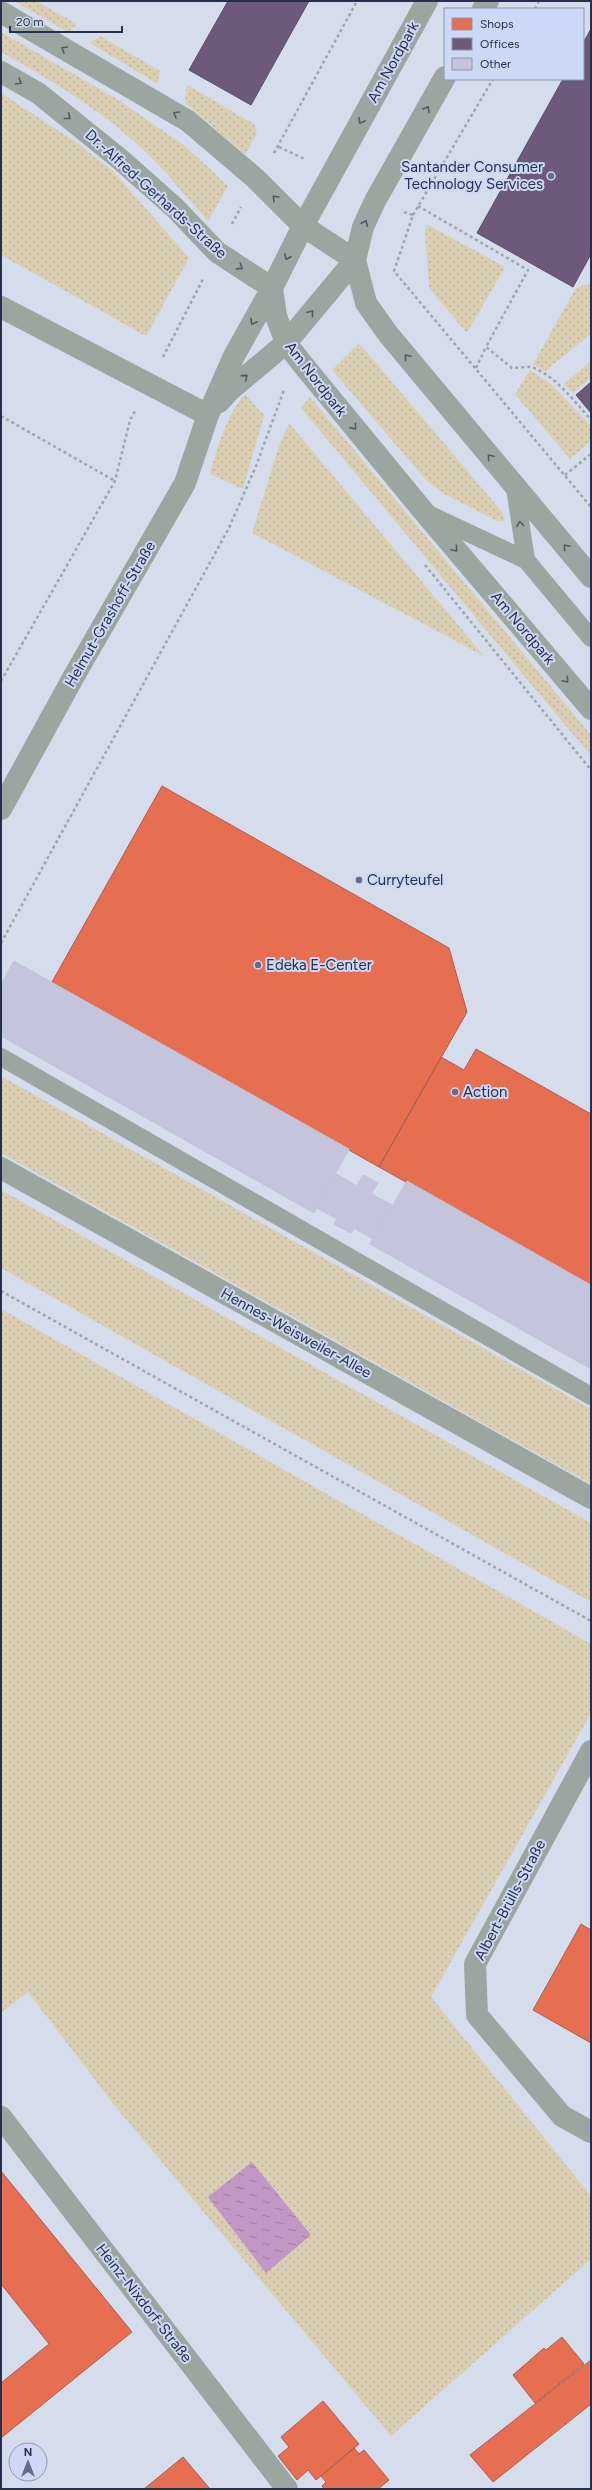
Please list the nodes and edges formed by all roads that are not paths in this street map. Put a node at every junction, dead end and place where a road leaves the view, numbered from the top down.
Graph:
1 (427, 1) edge
2 (1, 12) edge
3 (1, 72) edge
4 (444, 79) edge
5 (303, 226) junction
6 (355, 260) junction
7 (272, 288) junction
8 (1, 307) edge
9 (286, 343) junction
10 (208, 415) junction
11 (515, 488) junction
12 (424, 512) junction
13 (526, 560) junction
14 (591, 577) edge
15 (591, 638) edge
16 (591, 709) edge
17 (1, 809) edge
18 (1, 1057) edge
19 (1, 1168) edge
20 (591, 1396) edge
21 (591, 1498) edge
22 (591, 1751) edge
23 (1, 2117) edge
24 (591, 2132) edge
25 (287, 2489) edge

1 -> 5 street, Am Nordpark
5 -> 2 street
3 -> 7 street, Dr.-Alfred-Gerhards-Straße
6 -> 4 street
5 - 6 street
5 -> 7 street, Am Nordpark
9 -> 6 street, Helmut-Grashoff-Straße
11 -> 6 street
7 - 9 street, Am Nordpark
7 -> 10 street, Helmut-Grashoff-Straße
8 - 10 street
10 -> 9 street, Helmut-Grashoff-Straße
9 -> 12 street, Am Nordpark
10 - 17 street, Helmut-Grashoff-Straße
13 -> 11 lane
14 -> 11 street
12 - 13 lane
12 -> 16 street, Am Nordpark
13 - 15 lane
18 - 20 lane
19 - 21 street, Hennes-Weisweiler-Allee
22 - 24 street, Albert-Brülls-Straße
23 - 25 street, Heinz-Nixdorf-Straße

